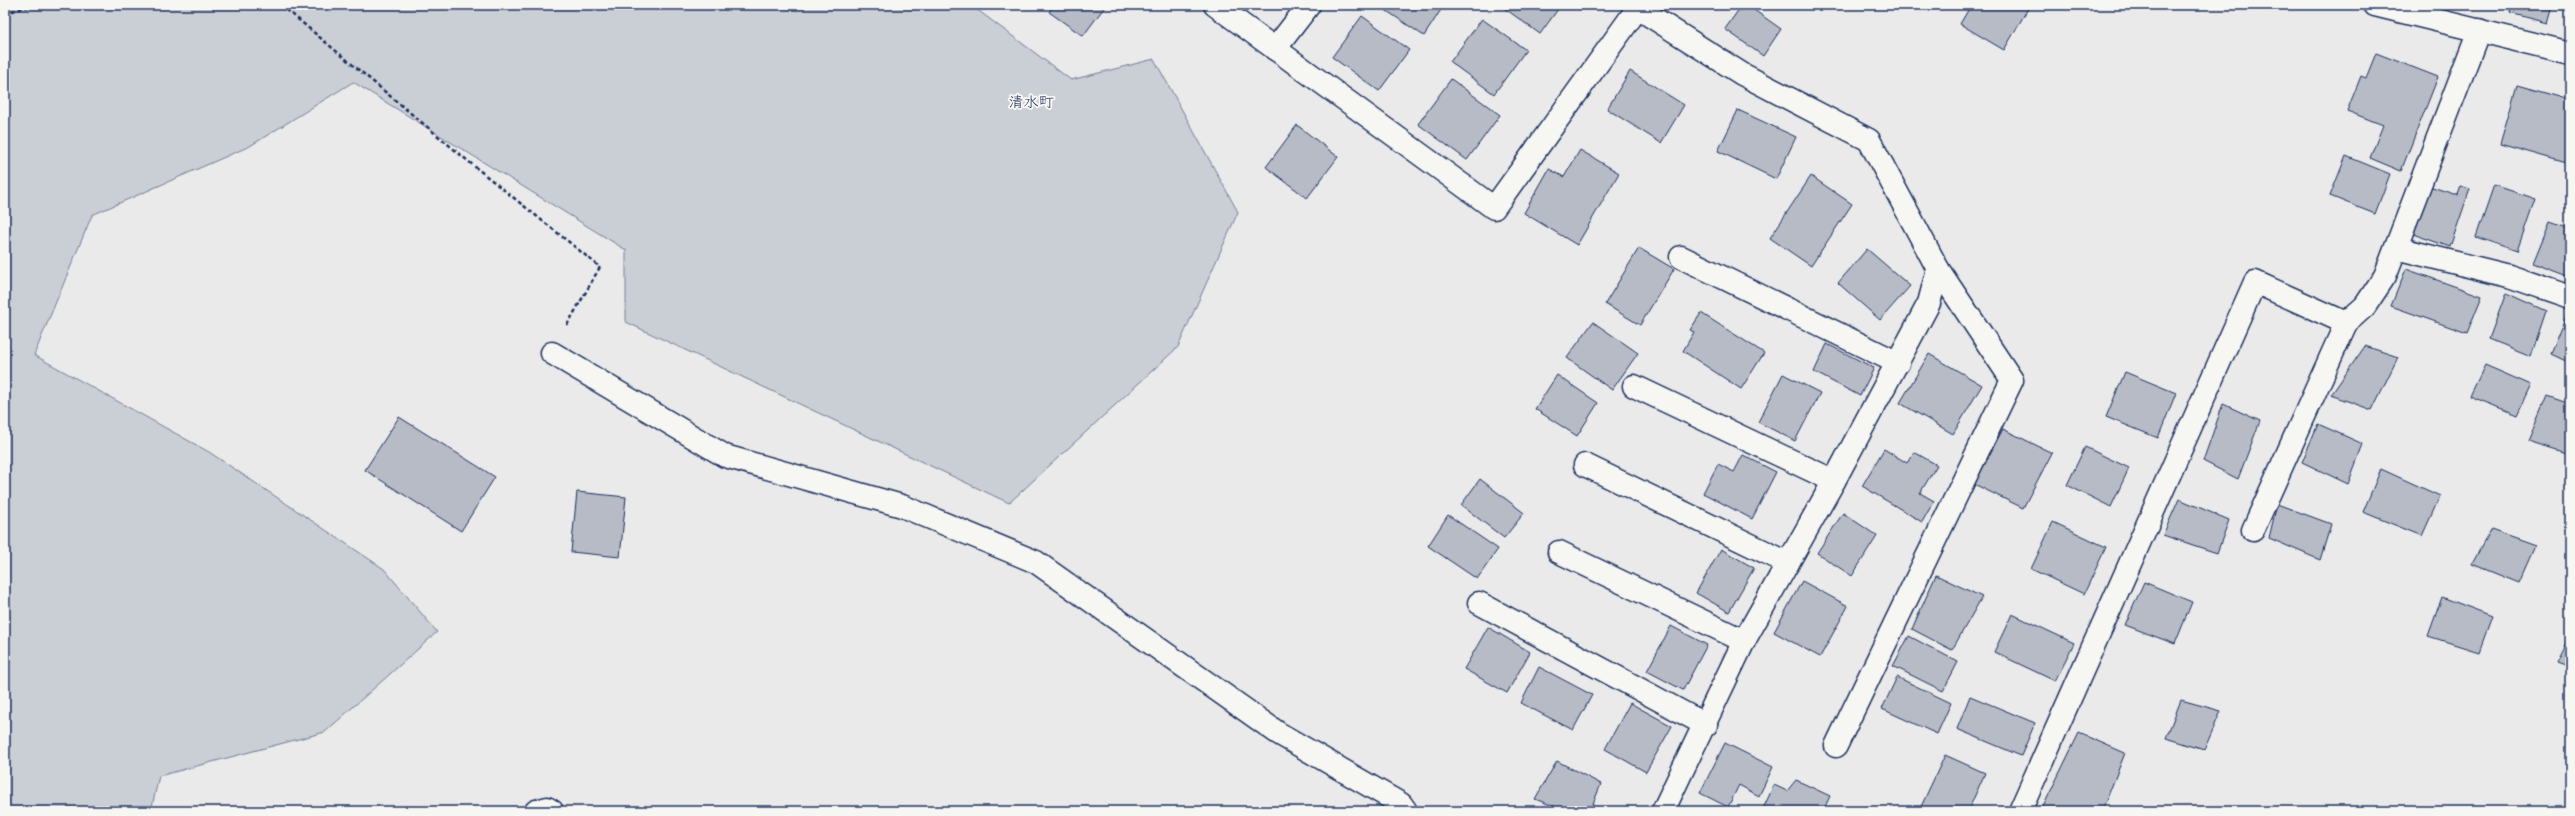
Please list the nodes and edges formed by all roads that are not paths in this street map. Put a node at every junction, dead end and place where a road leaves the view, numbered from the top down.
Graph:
1 (1215, 5) edge
2 (1309, 5) edge
3 (2375, 5) edge
4 (1635, 7) edge
5 (2479, 30) junction
6 (1276, 49) junction
7 (2570, 53) edge
8 (2396, 248) junction
9 (1681, 257) dead end
10 (1938, 269) junction
11 (2570, 297) edge
12 (2346, 323) junction
13 (552, 353) road end
14 (1898, 362) junction
15 (1634, 386) dead end
16 (1585, 465) dead end
17 (1834, 481) junction
18 (2253, 530) dead end
19 (1559, 552) dead end
20 (1788, 563) junction
21 (1479, 603) dead end
22 (1744, 641) junction
23 (1706, 724) junction
24 (1836, 746) dead end
25 (536, 811) edge
26 (552, 811) edge
27 (1406, 811) edge
28 (1664, 811) edge
29 (2020, 811) edge

1 - 6 street
2 - 6 street
3 - 5 street
4 - 6 street
4 - 10 street
5 - 7 street
5 - 8 street
8 - 11 street
8 - 12 street
9 - 14 street
10 - 14 street
10 - 24 street
12 - 18 street
12 - 29 street
13 - 27 street
14 - 17 street
15 - 17 street
16 - 20 street
17 - 20 street
19 - 22 street
20 - 22 street
21 - 23 street
22 - 23 street
23 - 28 street
25 - 26 street

